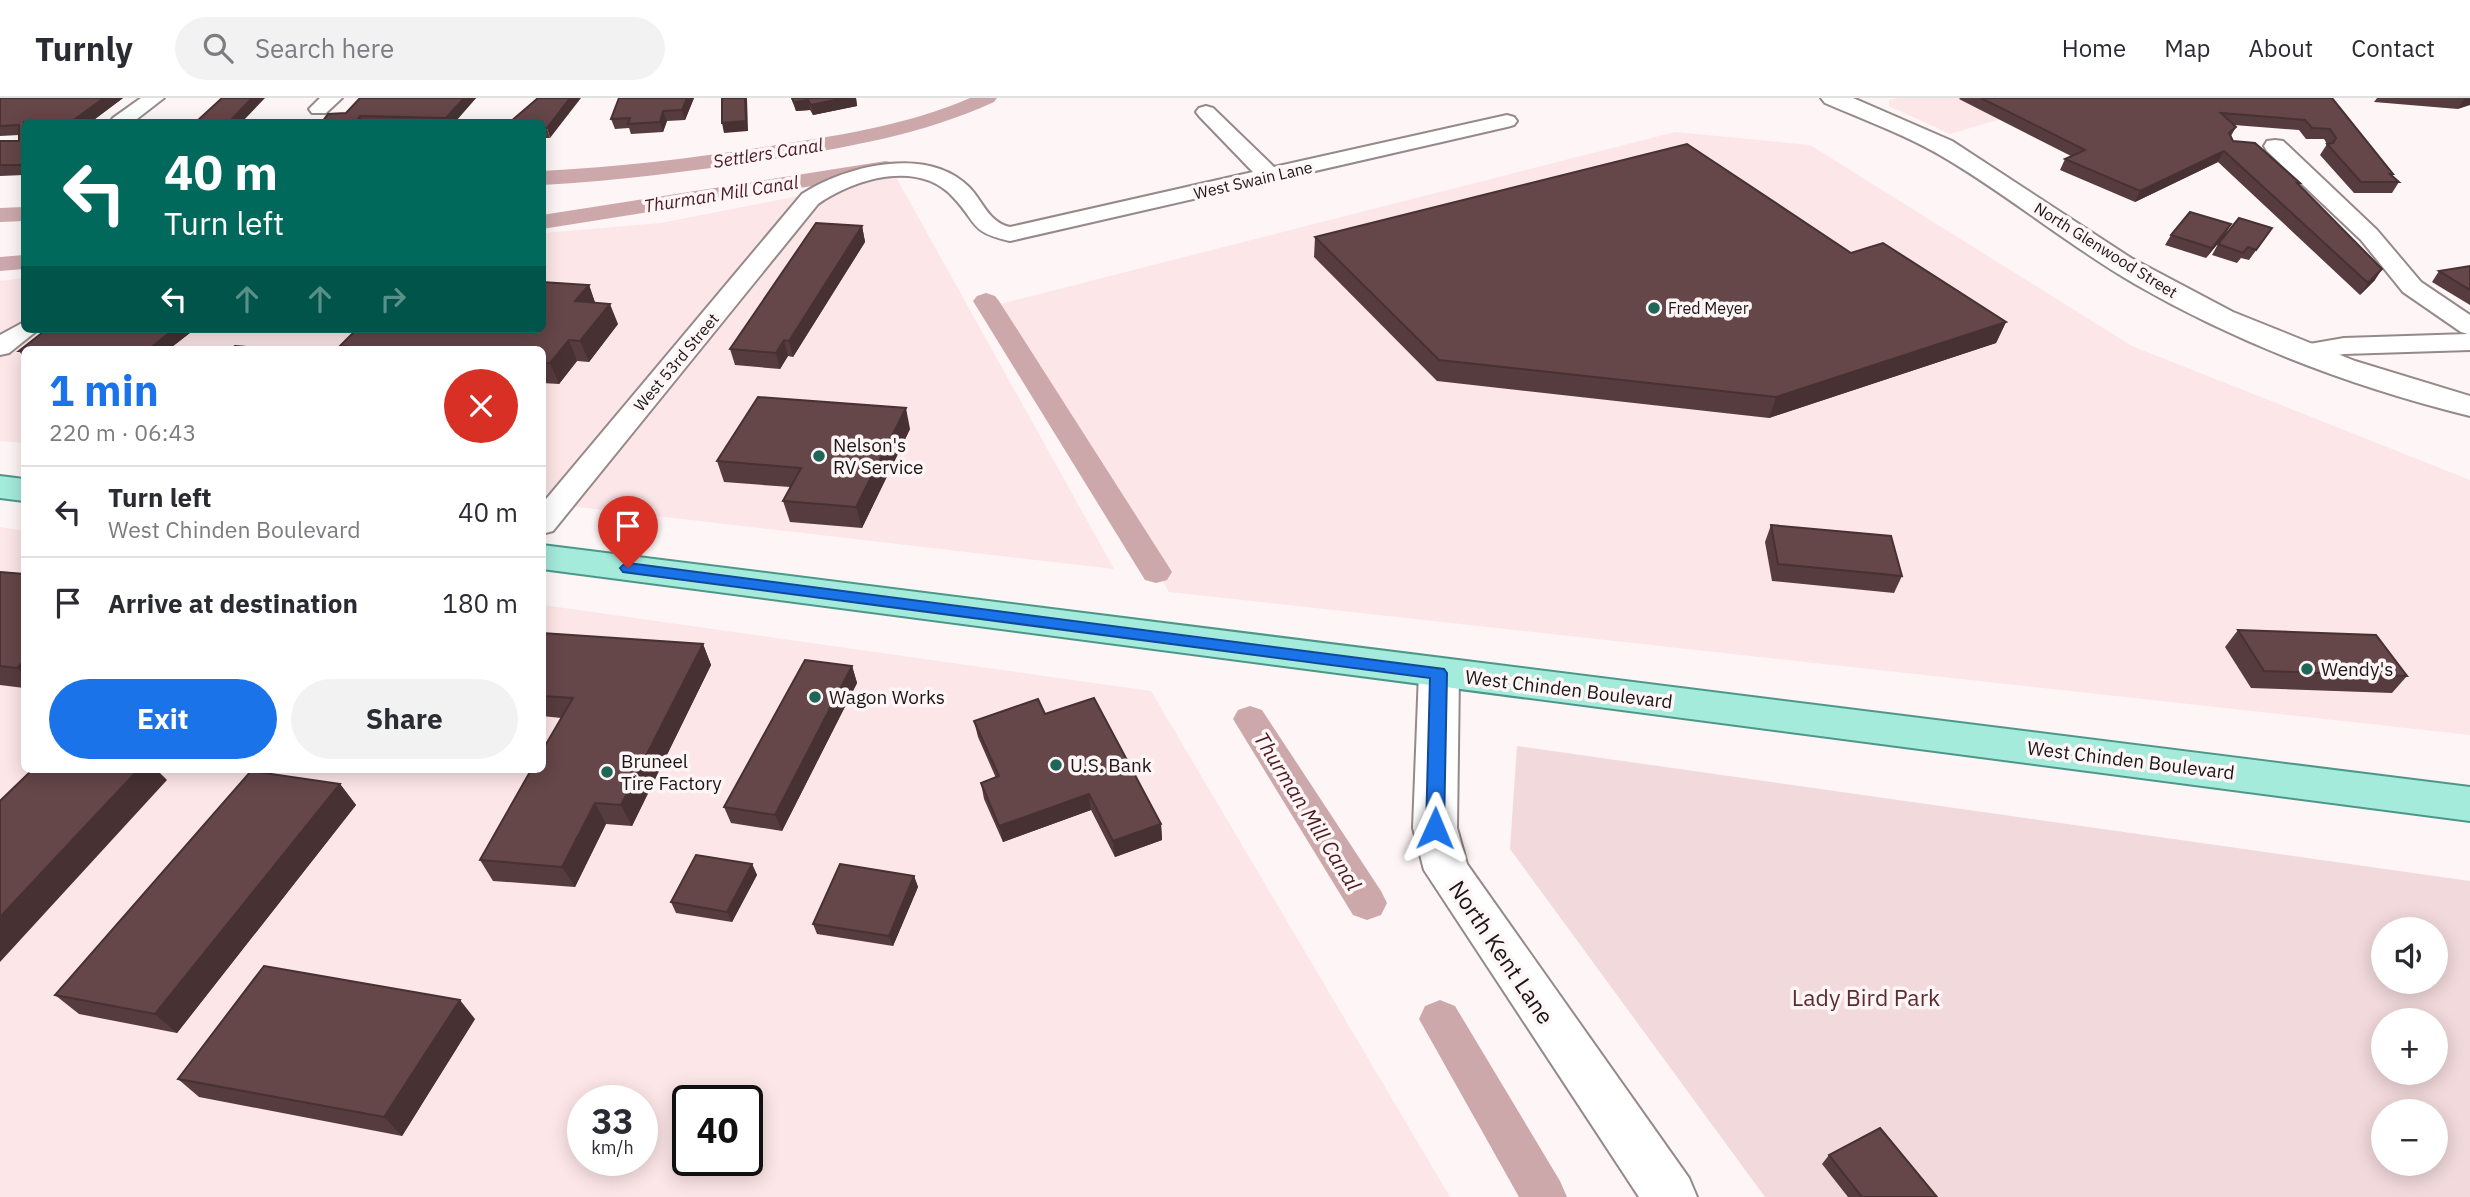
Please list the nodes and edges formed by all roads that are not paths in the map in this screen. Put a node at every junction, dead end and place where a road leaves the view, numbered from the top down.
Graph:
1 (154, 98) edge
2 (1836, 98) edge
3 (1206, 112) dead end
4 (124, 119) edge
5 (1507, 121) dead end
6 (2250, 146) edge
7 (2275, 146) junction
8 (2302, 147) dead end
9 (1270, 176) junction
10 (998, 233) joint
11 (2470, 327) edge
12 (21, 332) edge
13 (2470, 342) edge
14 (0, 347) edge
15 (2301, 353) junction
16 (2470, 406) edge
17 (0, 487) edge
18 (21, 490) edge
19 (546, 519) edge
20 (546, 558) edge
21 (1439, 673) junction
22 (2470, 804) edge
23 (1670, 1197) edge

1 - 4 street
2 - 15 main road, North Glenwood Street
3 - 9 street
5 - 9 street, West Swain Lane
6 - 7 street
7 - 8 street
7 - 11 street
9 - 10 street, West Swain Lane
10 - 19 street, West 53rd Street
12 - 14 street
13 - 15 street
15 - 16 main road, North Glenwood Street
17 - 18 main road
20 - 21 main road, West Chinden Boulevard
21 - 22 main road, West Chinden Boulevard
21 - 23 main road, North Kent Lane

